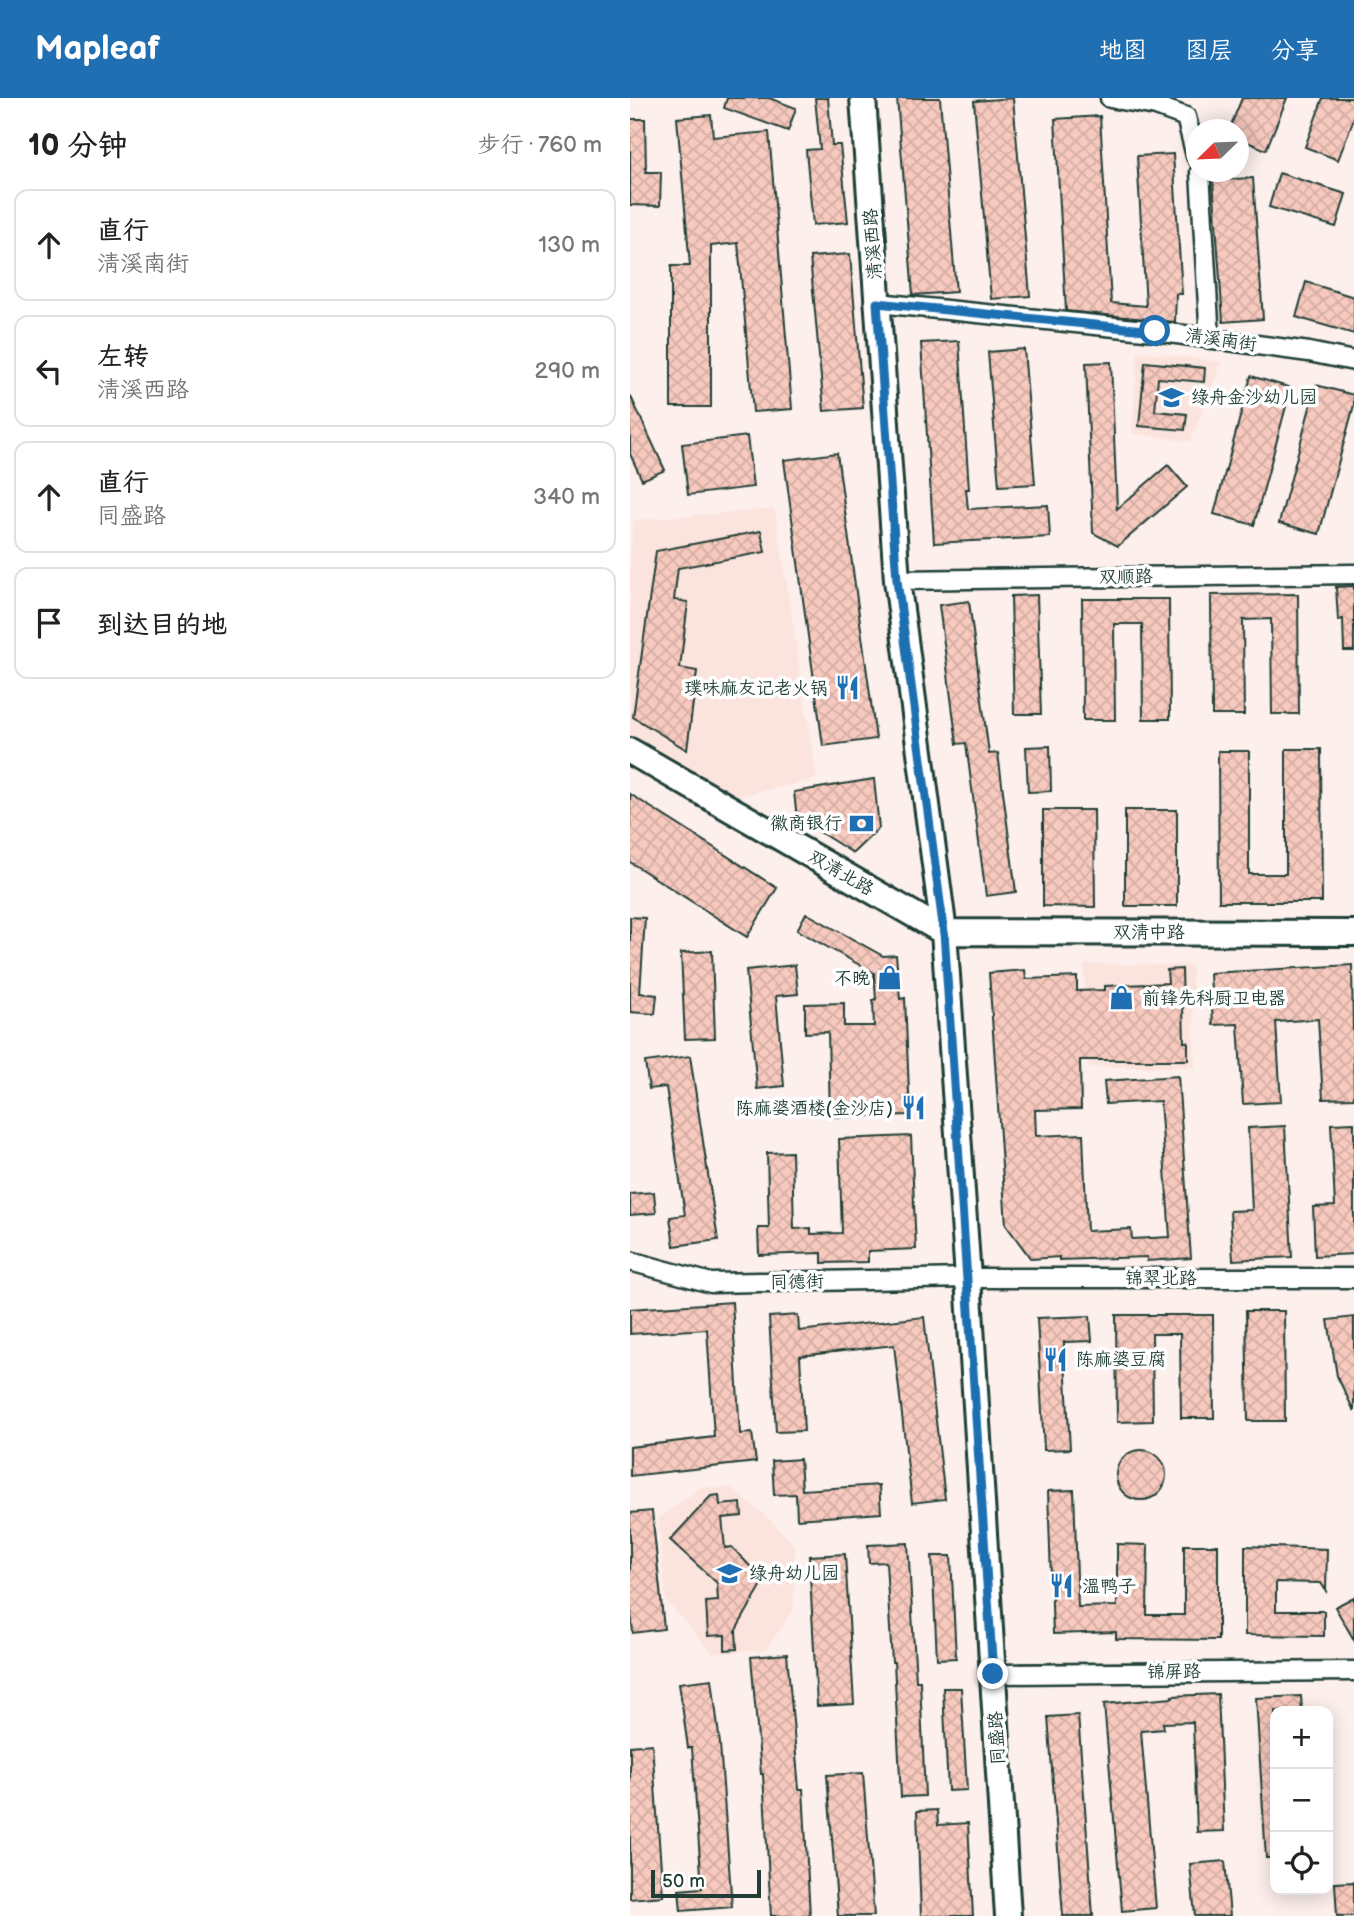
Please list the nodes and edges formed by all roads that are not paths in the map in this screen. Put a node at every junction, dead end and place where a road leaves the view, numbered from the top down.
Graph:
1 (863, 98) edge
2 (1110, 98) edge
3 (1187, 119) edge
4 (1201, 182) edge
5 (877, 303) junction
6 (1210, 339) junction
7 (1354, 361) edge
8 (1354, 574) edge
9 (897, 580) junction
10 (630, 751) edge
11 (944, 932) junction
12 (1354, 933) edge
13 (630, 1261) edge
14 (968, 1278) junction
15 (1354, 1278) edge
16 (1354, 1671) edge
17 (993, 1674) junction
18 (1008, 1916) edge

1 - 5 street, 清溪西路
2 - 3 street
4 - 6 street
5 - 6 street, 清溪南街
5 - 9 street, 清溪西路
6 - 7 street, 清溪南街
8 - 9 street, 双顺路
9 - 11 street, 清溪西路
10 - 11 street, 双清北路
11 - 12 street, 双清中路
11 - 14 street, 同盛路
13 - 14 street, 同德街
14 - 15 street, 锦翠北路
14 - 17 street, 同盛路
16 - 17 street, 锦屏路
17 - 18 street, 同盛路

